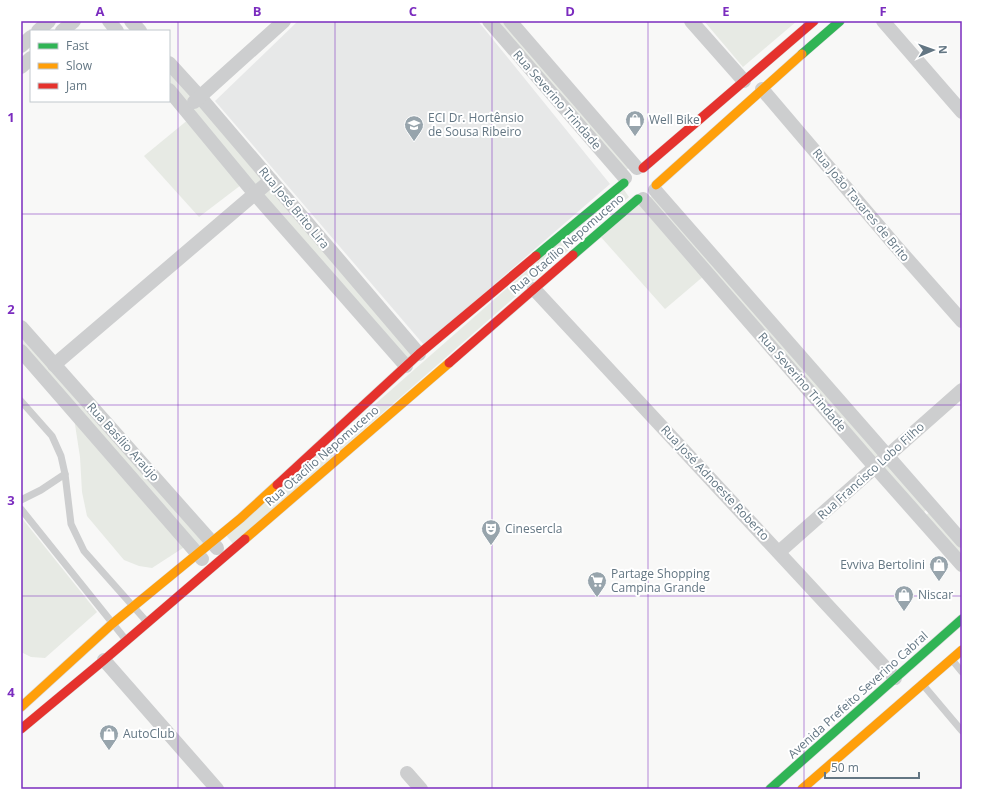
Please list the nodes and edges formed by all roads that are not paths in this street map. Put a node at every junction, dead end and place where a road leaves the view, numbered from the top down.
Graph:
1 (49, 21) edge
2 (74, 21) edge
3 (108, 21) edge
4 (131, 21) edge
5 (284, 21) edge
6 (489, 21) edge
7 (510, 21) edge
8 (691, 21) edge
9 (814, 21) edge
10 (840, 21) edge
11 (883, 21) edge
12 (39, 30) edge
13 (63, 30) edge
14 (116, 30) edge
15 (139, 30) edge
16 (30, 38) edge
17 (21, 46) edge
18 (30, 59) edge
19 (170, 64) edge
20 (21, 67) edge
21 (744, 81) junction
22 (762, 89) junction
23 (170, 91) edge
24 (200, 97) junction
25 (186, 110) junction
26 (962, 112) edge
27 (649, 177) junction
28 (271, 180) junction
29 (631, 191) junction
30 (255, 194) junction
31 (534, 288) junction
32 (962, 321) edge
33 (21, 327) edge
34 (21, 351) edge
35 (419, 354) junction
36 (54, 365) junction
37 (406, 366) junction
38 (962, 390) edge
39 (21, 401) edge
40 (887, 455) junction
41 (875, 467) junction
42 (65, 474) junction
43 (21, 500) edge
44 (933, 507) junction
45 (21, 509) edge
46 (921, 518) junction
47 (962, 541) edge
48 (212, 542) junction
49 (779, 552) junction
50 (197, 553) junction
51 (224, 557) junction
52 (962, 565) edge
53 (211, 567) junction
54 (133, 607) junction
55 (962, 619) edge
56 (148, 623) junction
57 (112, 624) junction
58 (127, 641) junction
59 (962, 650) edge
60 (951, 659) junction
61 (104, 660) junction
62 (962, 672) edge
63 (895, 678) junction
64 (922, 684) junction
65 (25, 710) edge
66 (21, 729) edge
67 (962, 731) edge
68 (407, 773) dead end
69 (217, 789) edge
70 (421, 789) edge
71 (770, 789) edge
72 (802, 789) edge

1 - 12 street
2 - 13 street
3 - 14 street
4 - 15 street
5 - 24 street
6 - 29 street, Rua Severino Trindade
7 - 27 street, Rua Severino Trindade
8 - 21 street
9 - 21 street
10 - 22 street
11 - 26 street
16 - 17 street
18 - 20 street
19 - 24 street, Rua José Brito Lira
21 - 27 street
22 - 27 street
22 - 32 street, Rua João Tavares de Brito
23 - 25 street, Rua José Brito Lira
24 - 25 street
24 - 28 street, Rua José Brito Lira
25 - 30 street, Rua José Brito Lira
27 - 29 street
27 - 29 street
27 - 40 street, Rua Severino Trindade
28 - 30 street
28 - 35 street, Rua José Brito Lira
29 - 31 street, Rua Otacílio Nepomuceno
29 - 35 street, Rua Otacílio Nepomuceno
29 - 41 street, Rua Severino Trindade
30 - 36 street
30 - 37 street, Rua José Brito Lira
31 - 49 street, Rua José Adnoeste Roberto
31 - 51 street, Rua Otacílio Nepomuceno
33 - 36 street, Rua Basílio Araújo
34 - 50 street, Rua Basílio Araújo
35 - 37 street, Rua Otacílio Nepomuceno
36 - 48 street, Rua Basílio Araújo
37 - 48 street, Rua Otacílio Nepomuceno
38 - 40 street, Rua Francisco Lobo Filho
39 - 42 lane
40 - 41 street, Rua Francisco Lobo Filho
40 - 44 street, Rua Severino Trindade
41 - 46 street, Rua Severino Trindade
41 - 49 street, Rua Francisco Lobo Filho
42 - 43 lane
42 - 54 lane
44 - 46 street
44 - 47 street, Rua Severino Trindade
45 - 57 lane
46 - 52 street, Rua Severino Trindade
48 - 50 street, Rua Otacílio Nepomuceno
48 - 51 street, Rua Basílio Araújo
49 - 63 street, Rua José Adnoeste Roberto
50 - 53 street, Rua Basílio Araújo
50 - 54 street, Rua Otacílio Nepomuceno
51 - 53 street, Rua Otacílio Nepomuceno
53 - 56 street, Rua Otacílio Nepomuceno
54 - 56 lane
54 - 57 street, Rua Otacílio Nepomuceno
55 - 63 street, Avenida Prefeito Severino Cabral
56 - 58 street, Rua Otacílio Nepomuceno
57 - 58 lane
57 - 65 street, Rua Otacílio Nepomuceno
58 - 61 street, Rua Otacílio Nepomuceno
59 - 60 street
60 - 62 lane
60 - 64 street
61 - 65 street, Rua Otacílio Nepomuceno
61 - 69 street
63 - 71 street, Avenida Prefeito Severino Cabral
64 - 67 lane
64 - 72 street
65 - 66 street, Rua Otacílio Nepomuceno
68 - 70 street

